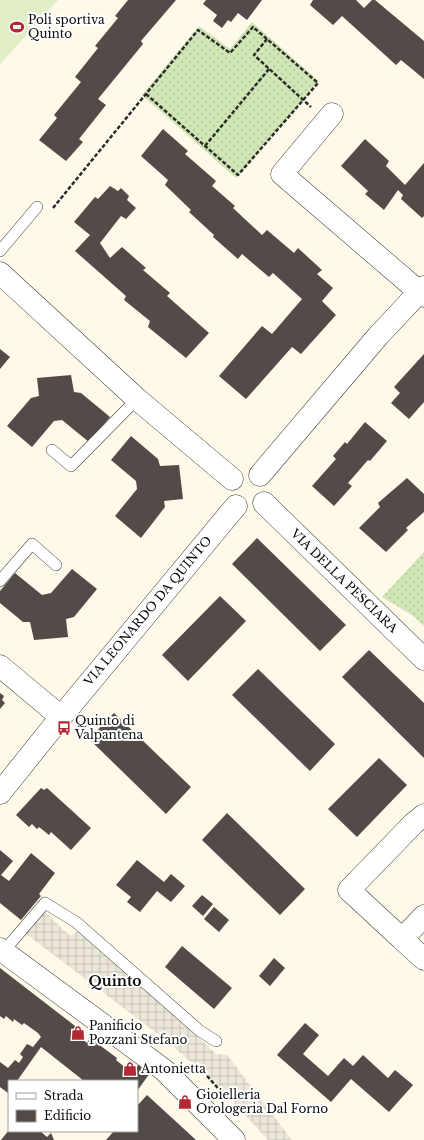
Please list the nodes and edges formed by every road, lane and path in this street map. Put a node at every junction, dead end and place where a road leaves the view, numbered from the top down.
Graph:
1 (267, 39) junction
2 (269, 69) junction
3 (146, 94) junction
4 (304, 100) junction
5 (329, 117) joint
6 (205, 146) junction
7 (37, 207) dead end
8 (53, 208) dead end
9 (0, 251) edge
10 (0, 273) edge
11 (422, 291) edge
12 (137, 399) junction
13 (52, 450) dead end
14 (260, 475) junction
15 (232, 479) junction
16 (264, 503) junction
17 (236, 506) junction
18 (56, 566) dead end
19 (0, 581) edge
20 (424, 659) edge
21 (0, 666) edge
22 (61, 717) junction
23 (0, 793) edge
24 (424, 815) edge
25 (424, 839) edge
26 (398, 840) junction
27 (424, 916) edge
28 (402, 939) junction
29 (2, 950) edge
30 (424, 959) edge
31 (216, 1041) dead end
32 (234, 1140) edge

1 - 2 path
1 - 3 path
1 - 4 path
2 - 4 path
2 - 6 path
3 - 6 path
3 - 8 path
4 - 5 path
4 - 6 path
5 - 11 street
7 - 9 lane
10 - 12 street
11 - 14 street
12 - 13 lane
12 - 15 street
14 - 15 street
14 - 16 street
15 - 17 street
16 - 17 street
16 - 20 street, VIA DELLA PESCIARA
17 - 22 street, VIA LEONARDO DA QUINTO
18 - 19 lane
21 - 22 street
22 - 23 street, VIA LEONARDO DA QUINTO
24 - 26 street
25 - 26 street
26 - 28 street
27 - 28 street
28 - 30 street
29 - 31 lane
29 - 32 street

